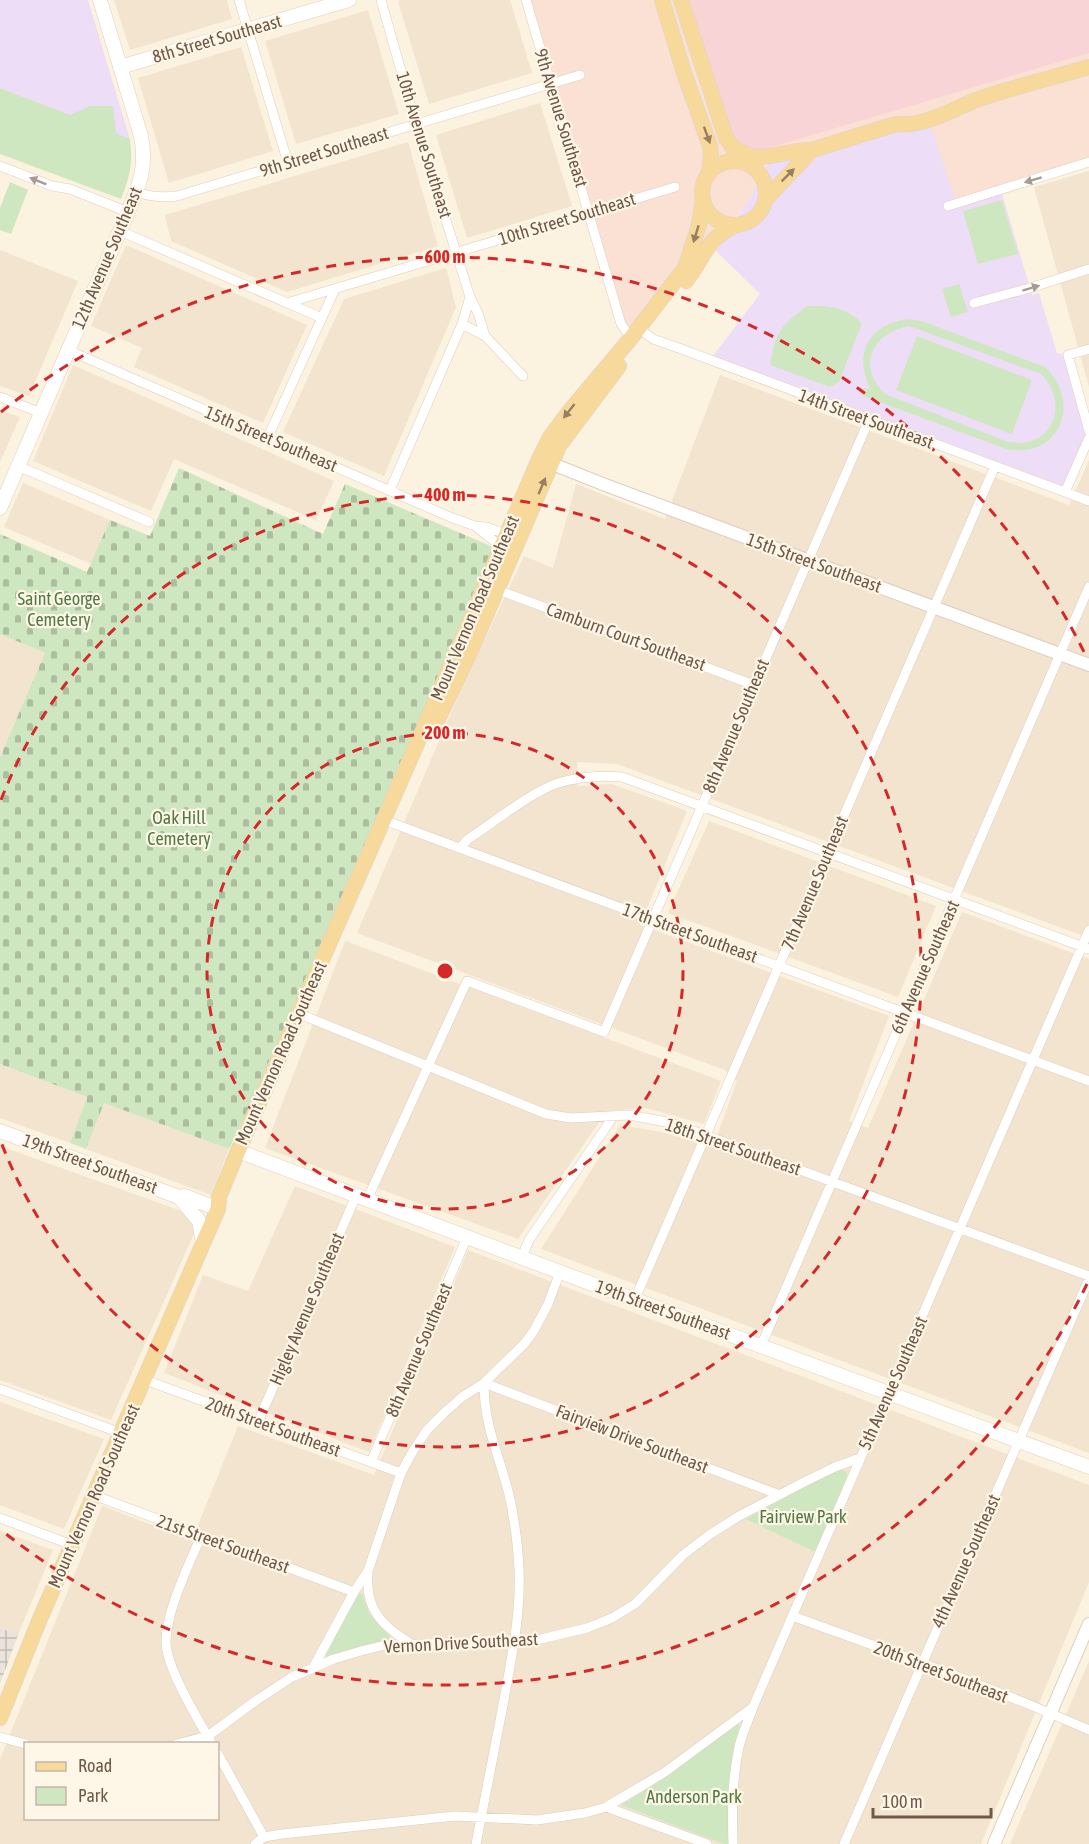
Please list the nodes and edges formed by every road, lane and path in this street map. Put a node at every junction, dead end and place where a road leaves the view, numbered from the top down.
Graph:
1 (100, 0) edge
2 (239, 0) edge
3 (349, 0) edge
4 (381, 0) edge
5 (526, 0) edge
6 (662, 0) edge
7 (670, 0) edge
8 (681, 0) edge
9 (248, 30) junction
10 (694, 42) junction
11 (120, 67) junction
12 (1089, 67) edge
13 (684, 74) junction
14 (580, 75) dead end
15 (550, 84) junction
16 (714, 104) junction
17 (416, 124) junction
18 (733, 148) junction
19 (807, 150) junction
20 (1089, 162) edge
21 (288, 163) junction
22 (0, 166) edge
23 (753, 167) junction
24 (709, 173) junction
25 (675, 187) dead end
26 (136, 192) junction
27 (703, 199) junction
28 (765, 200) junction
29 (948, 206) dead end
30 (128, 212) junction
31 (589, 213) junction
32 (736, 225) junction
33 (120, 231) junction
34 (457, 253) junction
35 (1089, 269) edge
36 (335, 289) junction
37 (470, 297) junction
38 (287, 303) junction
39 (974, 303) dead end
40 (322, 318) junction
41 (462, 324) junction
42 (638, 335) junction
43 (485, 336) junction
44 (1089, 349) edge
45 (68, 350) junction
46 (523, 375) dead end
47 (0, 397) edge
48 (41, 413) junction
49 (869, 420) junction
50 (1089, 431) edge
51 (268, 437) junction
52 (1089, 438) edge
53 (545, 461) junction
54 (18, 466) junction
55 (995, 466) junction
56 (390, 490) junction
57 (1065, 492) junction
58 (1089, 501) edge
59 (0, 508) edge
60 (149, 522) dead end
61 (475, 526) junction
62 (503, 541) junction
63 (808, 561) junction
64 (1089, 587) edge
65 (498, 590) junction
66 (934, 608) junction
67 (485, 619) junction
68 (1060, 655) junction
69 (1089, 665) edge
70 (754, 684) junction
71 (702, 806) junction
72 (392, 823) junction
73 (460, 848) junction
74 (828, 853) junction
75 (954, 900) junction
76 (653, 920) junction
77 (1089, 930) edge
78 (1085, 948) edge
79 (779, 966) junction
80 (467, 981) joint
81 (905, 1012) junction
82 (307, 1017) junction
83 (1033, 1060) junction
84 (427, 1067) junction
85 (1089, 1081) edge
86 (613, 1117) junction
87 (0, 1131) edge
88 (707, 1135) junction
89 (243, 1153) junction
90 (832, 1182) junction
91 (179, 1197) junction
92 (362, 1198) junction
93 (218, 1209) junction
94 (960, 1229) junction
95 (467, 1237) junction
96 (203, 1243) junction
97 (522, 1257) junction
98 (560, 1272) junction
99 (1089, 1278) edge
100 (635, 1299) junction
101 (761, 1346) junction
102 (145, 1380) junction
103 (484, 1383) junction
104 (0, 1389) edge
105 (889, 1393) junction
106 (258, 1422) junction
107 (121, 1433) junction
108 (1018, 1441) junction
109 (860, 1458) junction
110 (371, 1462) junction
111 (1089, 1467) edge
112 (401, 1473) junction
113 (93, 1495) junction
114 (780, 1495) junction
115 (0, 1518) edge
116 (201, 1536) junction
117 (72, 1545) junction
118 (368, 1571) junction
119 (354, 1592) junction
120 (792, 1616) junction
121 (1089, 1624) edge
122 (515, 1642) junction
123 (411, 1644) junction
124 (922, 1664) junction
125 (312, 1668) junction
126 (753, 1707) junction
127 (1050, 1713) junction
128 (0, 1718) edge
129 (1089, 1730) edge
130 (0, 1737) edge
131 (210, 1740) edge
132 (188, 1742) edge
133 (24, 1743) edge
134 (219, 1756) edge
135 (606, 1807) junction
136 (482, 1816) junction
137 (264, 1837) junction
138 (255, 1844) edge
139 (476, 1844) edge
140 (707, 1844) edge
141 (733, 1844) edge
142 (844, 1844) edge
143 (994, 1844) edge

1 - 11 main road, 12th Avenue Southeast
2 - 9 street
3 - 9 main road, 8th Street Southeast
4 - 17 street, 10th Avenue Southeast
5 - 15 street, 9th Avenue Southeast
6 - 13 main road
7 - 10 main road
8 - 10 main road
9 - 11 main road, 8th Street Southeast
9 - 21 street
10 - 16 main road
11 - 26 main road, 12th Avenue Southeast
12 - 19 main road
13 - 16 main road
13 -> 24 main road
14 - 15 street, 9th Street Southeast
15 - 17 street, 9th Street Southeast
15 - 31 street, 9th Avenue Southeast
16 - 18 main road
17 - 21 street, 9th Street Southeast
17 - 34 street, 10th Avenue Southeast
18 - 19 main road
18 - 23 main road
19 - 23 main road
28 -> 19 main road
20 -> 29 street
21 - 26 street, 9th Street Southeast
30 -> 22 street
23 - 24 main road
23 - 28 main road
24 - 27 main road
25 - 31 street, 10th Street Southeast
26 - 30 main road, 12th Avenue Southeast
27 - 32 main road
27 -> 42 main road, Mount Vernon Road Southeast
28 - 32 main road
30 - 33 main road, 12th Avenue Southeast
31 - 34 street, 10th Street Southeast
31 - 42 street, 9th Avenue Southeast
32 - 42 main road, Mount Vernon Road Southeast
33 - 38 street
33 - 45 main road, 12th Avenue Southeast
34 - 36 street, 10th Street Southeast
34 - 37 street, 10th Avenue Southeast
39 -> 35 street
36 - 38 street, 10th Street Southeast
36 - 40 street
37 - 41 street
37 - 43 street, 10th Avenue Southeast
38 - 40 street
40 - 51 street
41 - 43 street
41 - 56 street
42 - 49 street, 14th Street Southeast
42 - 53 main road, Mount Vernon Road Southeast
43 - 46 street
44 - 50 street
45 - 48 main road, 12th Avenue Southeast
45 - 51 street, 15th Street Southeast
47 - 48 street
48 - 54 main road, 12th Avenue Southeast
49 - 55 street, 14th Street Southeast
49 - 63 street, 8th Avenue Southeast
51 - 56 street, 15th Street Southeast
52 - 57 street
53 - 62 main road, Mount Vernon Road Southeast
53 - 63 street, 15th Street Southeast
65 -> 53 main road, Mount Vernon Road Southeast
54 - 59 main road, 12th Avenue Southeast
54 - 60 street
55 - 57 street, 14th Street Southeast
55 - 66 street, 7th Avenue Southeast
56 - 61 street, 15th Street Southeast
57 - 58 street, 14th Street Southeast
61 - 62 street, 15th Street Southeast
61 - 62 street, 15th Street Southeast
62 - 67 main road
62 - 89 main road, Mount Vernon Road Southeast
63 - 66 street, 15th Street Southeast
63 - 70 street, 8th Avenue Southeast
64 - 68 street, 6th Avenue Southeast
65 - 67 main road, Mount Vernon Road Southeast
65 - 70 street, Camburn Court Southeast
66 - 68 street, 15th Street Southeast
66 - 74 street, 7th Avenue Southeast
67 - 72 main road, Mount Vernon Road Southeast
68 - 69 street, 15th Street Southeast
68 - 75 street, 6th Avenue Southeast
70 - 71 street, 8th Avenue Southeast
71 - 73 street
71 - 74 street
71 - 76 street, 8th Avenue Southeast
72 - 73 street, 17th Street Southeast
72 - 82 main road, Mount Vernon Road Southeast
73 - 76 street, 17th Street Southeast
74 - 75 street
74 - 79 street, 7th Avenue Southeast
75 - 78 street
75 - 81 street, 6th Avenue Southeast
76 - 79 street, 17th Street Southeast
76 - 80 street, 8th Avenue Southeast
77 - 78 street, 5th Avenue Southeast
78 - 83 street, 5th Avenue Southeast
79 - 81 street, 17th Street Southeast
79 - 88 street, 7th Avenue Southeast
80 - 84 street, Higley Avenue Southeast
81 - 83 street, 17th Street Southeast
81 - 90 street, 6th Avenue Southeast
82 - 84 street, 18th Street Southeast
82 - 89 main road, Mount Vernon Road Southeast
83 - 85 street, 17th Street Southeast
83 - 94 street, 5th Avenue Southeast
84 - 86 street, 18th Street Southeast
84 - 92 street, Higley Avenue Southeast
86 - 88 street, 18th Street Southeast
86 - 97 street
87 - 91 main road, 19th Street Southeast
88 - 90 street, 18th Street Southeast
88 - 100 street, 7th Avenue Southeast
89 - 92 main road, 19th Street Southeast
89 - 93 main road, Mount Vernon Road Southeast
90 - 94 street, 18th Street Southeast
90 - 101 street, 6th Avenue Southeast
91 - 93 main road, 19th Street Southeast
91 - 96 main road, 19th Street Southeast
92 - 95 main road, 19th Street Southeast
92 - 106 street, Higley Avenue Southeast
93 - 96 main road, Mount Vernon Road Southeast
94 - 99 street, 18th Street Southeast
94 - 105 street, 5th Avenue Southeast
95 - 97 main road, 19th Street Southeast
95 - 110 street, 8th Avenue Southeast
96 - 102 main road, Mount Vernon Road Southeast
97 - 98 main road, 19th Street Southeast
98 - 100 main road, 19th Street Southeast
98 - 103 street
99 - 108 street, 4th Avenue Southeast
100 - 101 main road, 19th Street Southeast
101 - 105 main road, 19th Street Southeast
102 - 106 street, 20th Street Southeast
102 - 107 main road, Mount Vernon Road Southeast
103 - 112 street
103 - 114 street, Fairview Drive Southeast
103 - 122 street
104 - 107 street
105 - 108 main road, 19th Street Southeast
105 - 109 street, 5th Avenue Southeast
106 - 110 street, 20th Street Southeast
107 - 113 main road, Mount Vernon Road Southeast
108 - 111 main road, 19th Street Southeast
108 - 124 street, 4th Avenue Southeast
109 - 114 street, Vernon Drive Southeast
109 - 120 street, 5th Avenue Southeast
110 - 112 street, 20th Street Southeast
112 - 118 street
113 - 116 street, 21st Street Southeast
113 - 117 main road, Mount Vernon Road Southeast
114 - 122 street, Vernon Drive Southeast
115 - 117 street
116 - 119 street, 21st Street Southeast
116 - 131 street
117 - 128 main road, Mount Vernon Road Southeast
118 - 119 street
118 - 123 street
119 - 125 street
120 - 124 street, 20th Street Southeast
120 - 126 street, 5th Avenue Southeast
121 - 127 street
122 - 123 street, Vernon Drive Southeast
122 - 136 street
123 - 125 street, Vernon Drive Southeast
124 - 127 street, 20th Street Southeast
124 - 142 street, 4th Avenue Southeast
125 - 131 street, Vernon Drive Southeast
126 - 135 street
126 - 141 street, 5th Avenue Southeast
127 - 129 street, 20th Street Southeast
127 - 143 street
130 - 133 street
131 - 132 street, Vernon Drive Southeast
134 - 137 street
135 - 136 street
135 - 140 street
136 - 137 street
136 - 139 street
137 - 138 street

